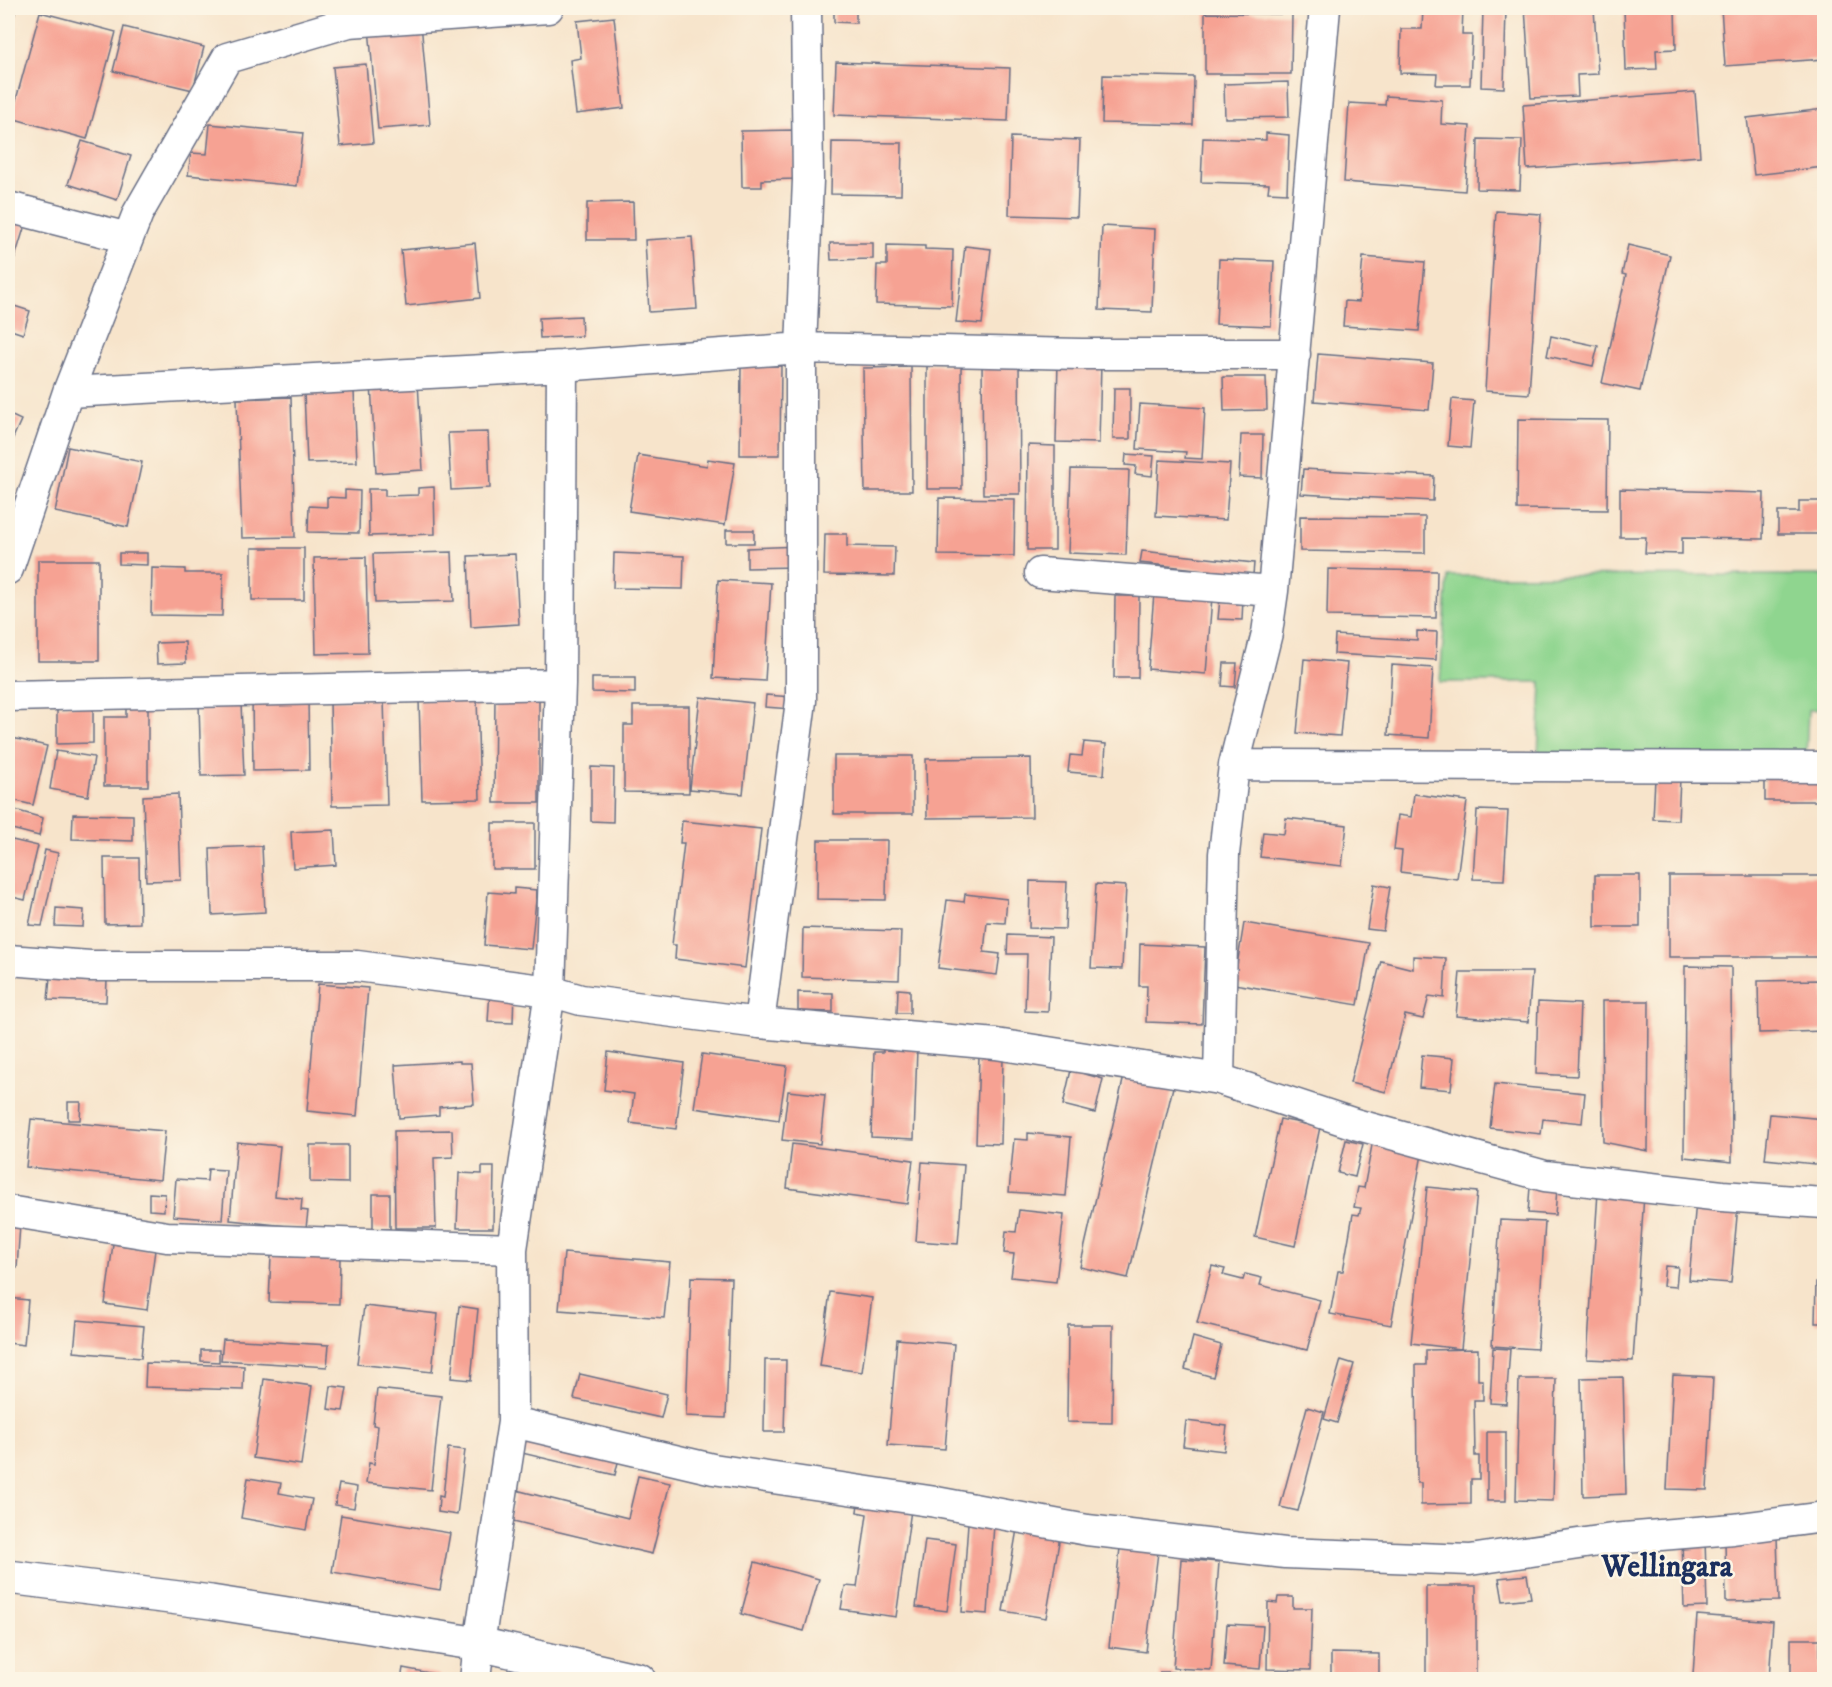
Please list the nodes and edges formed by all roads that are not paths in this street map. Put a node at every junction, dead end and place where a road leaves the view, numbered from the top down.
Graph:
1 (548, 8) edge
2 (806, 8) edge
3 (1325, 8) edge
4 (351, 15) edge
5 (8, 207) edge
6 (128, 238) junction
7 (801, 348) junction
8 (1295, 354) junction
9 (562, 366) junction
10 (68, 392) junction
11 (8, 569) edge
12 (1040, 573) dead end
13 (1273, 591) junction
14 (560, 684) junction
15 (8, 696) edge
16 (1234, 765) junction
17 (1824, 767) edge
18 (8, 960) edge
19 (550, 991) junction
20 (759, 1023) junction
21 (1219, 1079) junction
22 (1824, 1203) edge
23 (8, 1211) edge
24 (512, 1249) junction
25 (513, 1422) junction
26 (1824, 1517) edge
27 (8, 1577) edge
28 (478, 1644) junction
29 (475, 1680) edge
30 (639, 1680) edge

1 - 4 street
2 - 7 street
3 - 8 street
4 - 6 street
5 - 6 street
6 - 10 street
7 - 8 street
7 - 9 street
7 - 20 street
8 - 13 street
9 - 10 street
9 - 14 street
10 - 11 street
12 - 13 street
13 - 16 street
14 - 15 street
14 - 19 street
16 - 17 street
16 - 21 street
18 - 19 street
19 - 20 street
19 - 24 street
20 - 21 street
21 - 22 street
23 - 24 street
24 - 25 street
25 - 26 street
25 - 28 street
27 - 28 street
28 - 29 street
28 - 30 street

